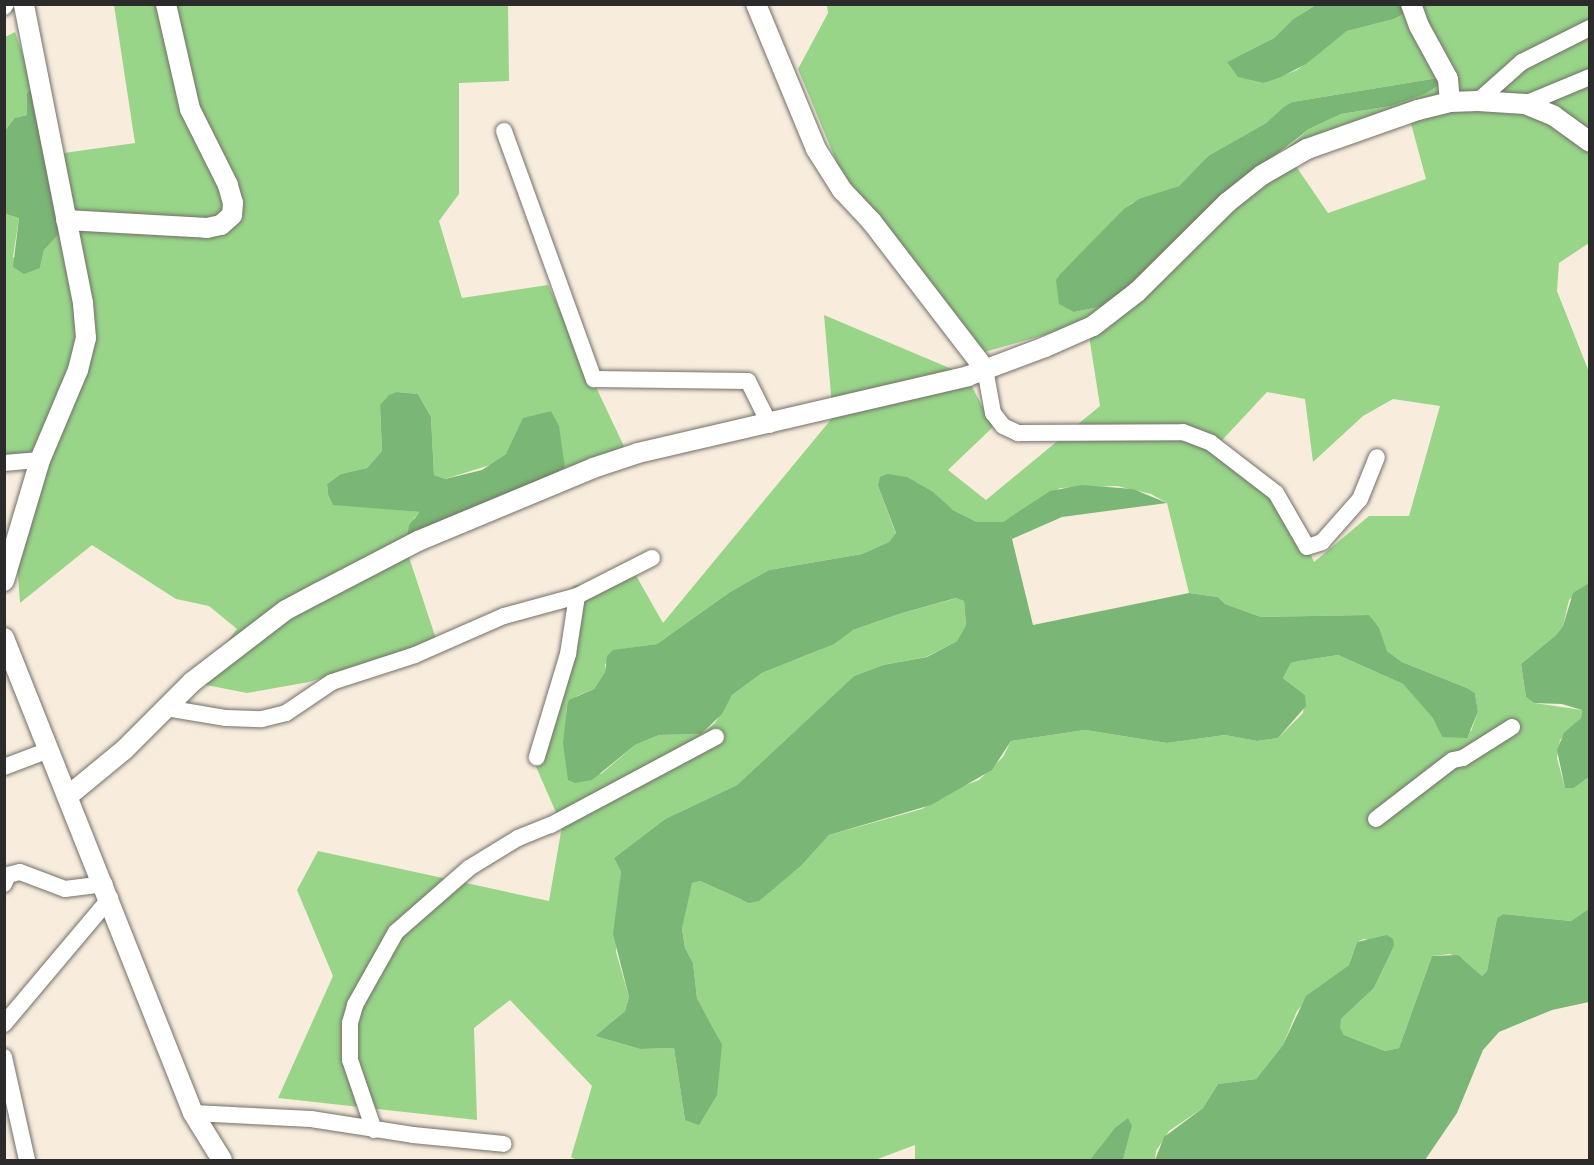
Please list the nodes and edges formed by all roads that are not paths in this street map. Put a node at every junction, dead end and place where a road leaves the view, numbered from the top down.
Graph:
1 (24, 4) edge
2 (166, 4) edge
3 (756, 4) edge
4 (1411, 4) edge
5 (1590, 28) edge
6 (1590, 76) edge
7 (1478, 101) junction
8 (1450, 102) junction
9 (1525, 104) junction
10 (504, 131) dead end
11 (1590, 142) edge
12 (66, 220) junction
13 (985, 369) junction
14 (770, 425) junction
15 (1377, 457) dead end
16 (40, 460) junction
17 (4, 463) edge
18 (652, 558) dead end
19 (4, 581) edge
20 (577, 596) junction
21 (5, 639) edge
22 (166, 708) junction
23 (1512, 727) dead end
24 (716, 737) dead end
25 (49, 750) junction
26 (537, 757) dead end
27 (4, 767) edge
28 (68, 796) junction
29 (1376, 819) dead end
30 (4, 884) edge
31 (108, 891) junction
32 (4, 1024) edge
33 (4, 1057) edge
34 (193, 1113) junction
35 (374, 1130) junction
36 (504, 1144) dead end
37 (27, 1161) edge
38 (222, 1161) edge

1 - 12 street
2 - 12 street
3 - 13 street
4 - 8 street
5 - 7 street
6 - 9 street
7 - 8 street
7 - 9 street
8 - 13 street
9 - 11 street
10 - 14 street
12 - 16 street
13 - 14 street
13 - 15 street
14 - 22 street
16 - 17 street
16 - 19 street
18 - 20 street
20 - 22 street
20 - 26 street
21 - 25 street
22 - 28 street
23 - 29 street
24 - 35 street
25 - 27 street
25 - 28 street
28 - 31 street
30 - 31 street
31 - 32 street
31 - 34 street
33 - 37 street
34 - 35 street
34 - 38 street
35 - 36 street

